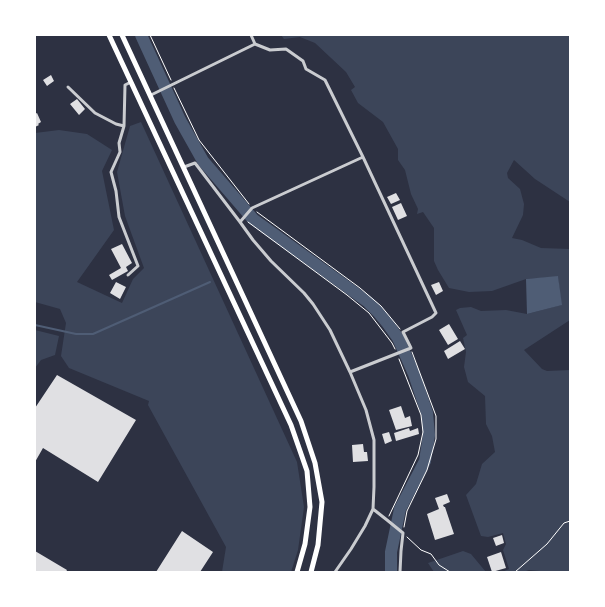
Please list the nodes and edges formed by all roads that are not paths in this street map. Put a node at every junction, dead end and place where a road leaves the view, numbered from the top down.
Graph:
1 (109, 35) edge
2 (122, 35) edge
3 (251, 35) edge
4 (255, 44) junction
5 (131, 82) junction
6 (68, 87) dead end
7 (152, 94) junction
8 (124, 126) junction
9 (363, 158) junction
10 (184, 167) junction
11 (242, 220) junction
12 (128, 275) dead end
13 (350, 372) junction
14 (372, 509) junction
15 (297, 572) edge
16 (311, 572) edge
17 (335, 572) edge
18 (400, 572) edge

1 - 5 main road
2 - 7 main road
3 - 4 street
4 - 7 street
4 - 9 street
5 - 8 street
5 - 15 main road
6 - 8 street
7 - 10 main road
8 - 12 street
9 - 11 street
9 - 13 street
10 - 11 street
10 - 16 main road
11 - 13 street
13 - 14 street
14 - 17 street
14 - 18 street

